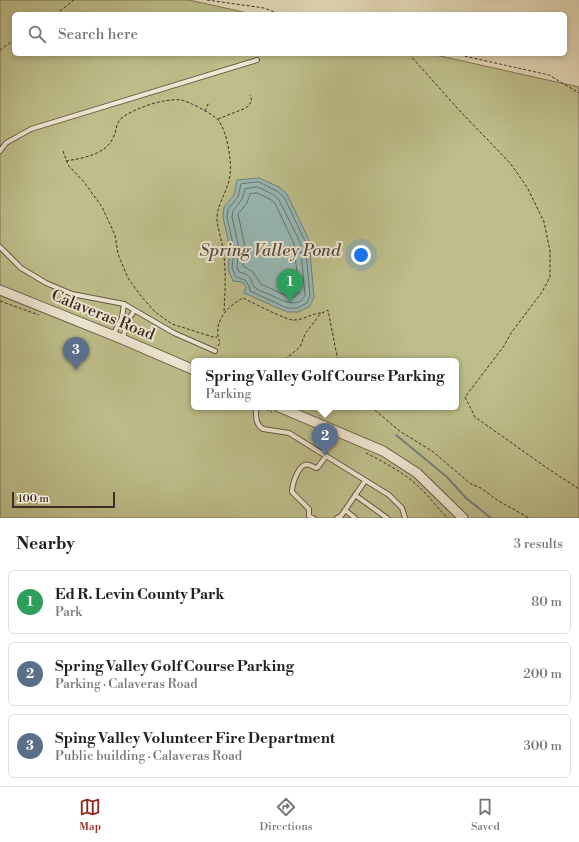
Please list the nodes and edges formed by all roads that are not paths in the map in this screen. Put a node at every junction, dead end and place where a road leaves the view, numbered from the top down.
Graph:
1 (257, 60) dead end
2 (0, 151) edge
3 (0, 247) edge
4 (0, 290) edge
5 (124, 304) junction
6 (134, 311) junction
7 (113, 335) junction
8 (122, 339) junction
9 (216, 349) road end
10 (191, 369) edge
11 (256, 410) edge
12 (277, 410) edge
13 (326, 456) junction
14 (365, 481) junction
15 (355, 495) junction
16 (345, 510) junction
17 (313, 518) edge
18 (337, 518) edge
19 (355, 518) edge
20 (387, 518) edge
21 (405, 518) edge
22 (463, 518) edge

1 - 2 lane
3 - 5 lane
4 - 7 street, Calaveras Road
5 - 6 lane
5 - 7 lane
6 - 8 lane
6 - 9 lane
7 - 8 street, Calaveras Road
8 - 10 street, Calaveras Road
11 - 13 lane
12 - 22 street
13 - 14 lane
13 - 17 lane
14 - 15 lane
14 - 21 lane
15 - 16 lane
15 - 20 lane
16 - 18 lane
16 - 19 lane

